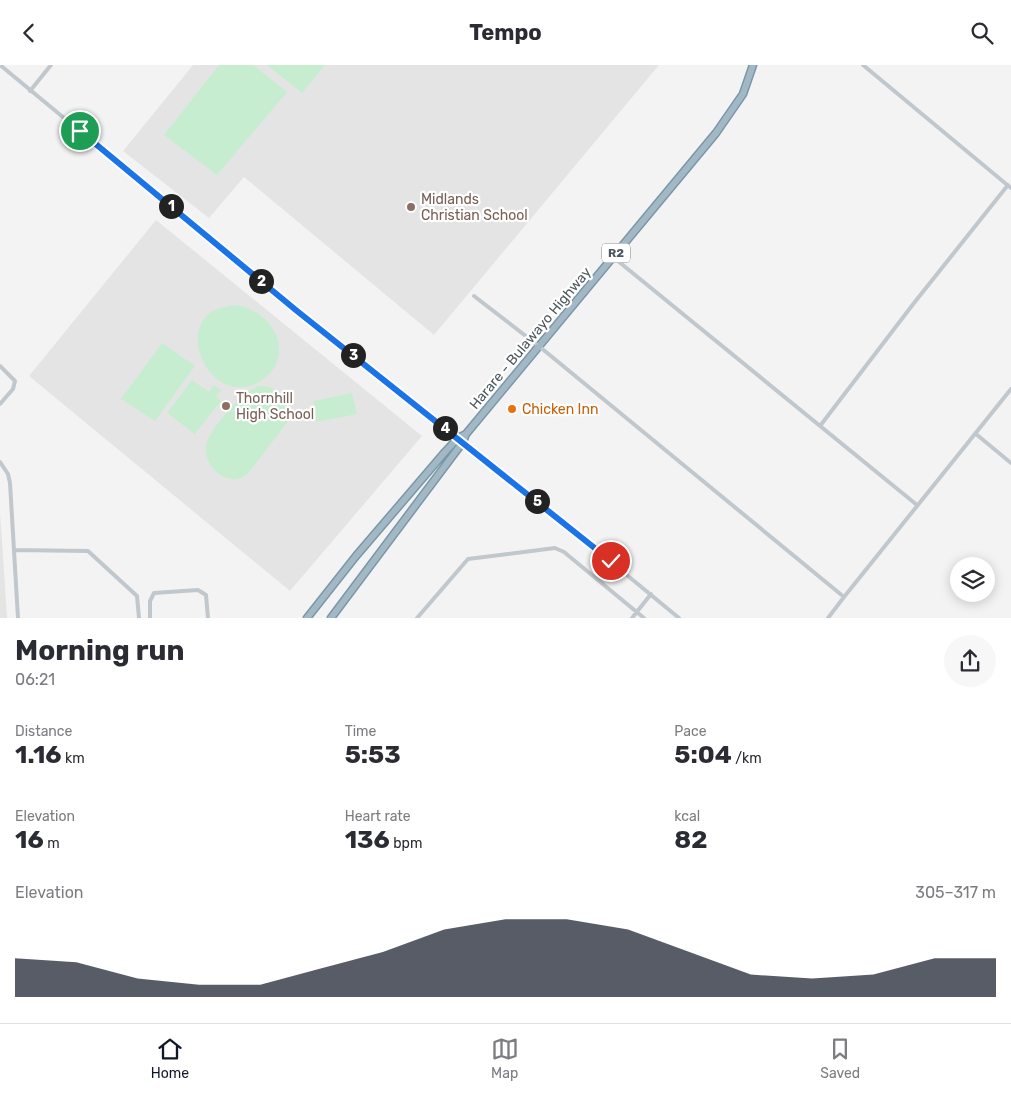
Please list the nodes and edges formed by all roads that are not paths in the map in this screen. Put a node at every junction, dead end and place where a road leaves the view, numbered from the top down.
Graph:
1 (0, 65) edge
2 (51, 65) edge
3 (753, 65) edge
4 (863, 65) edge
5 (30, 91) junction
6 (1009, 187) edge
7 (613, 257) junction
8 (474, 296) dead end
9 (540, 347) junction
10 (0, 366) edge
11 (1011, 389) edge
12 (0, 404) edge
13 (820, 426) junction
14 (976, 434) junction
15 (460, 440) junction
16 (0, 462) edge
17 (1011, 463) edge
18 (917, 505) junction
19 (14, 550) junction
20 (651, 594) junction
21 (844, 597) junction
22 (636, 612) junction
23 (18, 618) edge
24 (139, 618) edge
25 (150, 618) edge
26 (208, 618) edge
27 (307, 618) edge
28 (332, 618) edge
29 (417, 618) edge
30 (632, 618) edge
31 (644, 618) edge
32 (679, 618) edge
33 (828, 618) edge

1 - 5 street
2 - 5 street
3 - 7 highway, Harare - Bulawayo Highway / R2
4 - 6 street
5 - 15 street
6 - 13 street
7 - 9 highway, Harare - Bulawayo Highway / R2
7 - 13 street
8 - 9 street
9 - 15 highway, Harare - Bulawayo Highway / R2
9 - 21 street
10 - 12 street
11 - 14 street
13 - 18 street
14 - 17 street
14 - 18 street
15 - 20 street
15 - 27 highway, Harare - Bulawayo Highway / R2
15 - 28 highway, Harare - Bulawayo Highway / R2
16 - 19 street
18 - 21 street
19 - 23 street
19 - 24 street
20 - 22 street
20 - 32 street
21 - 33 street
22 - 29 street
22 - 30 street
22 - 31 street
25 - 26 street

